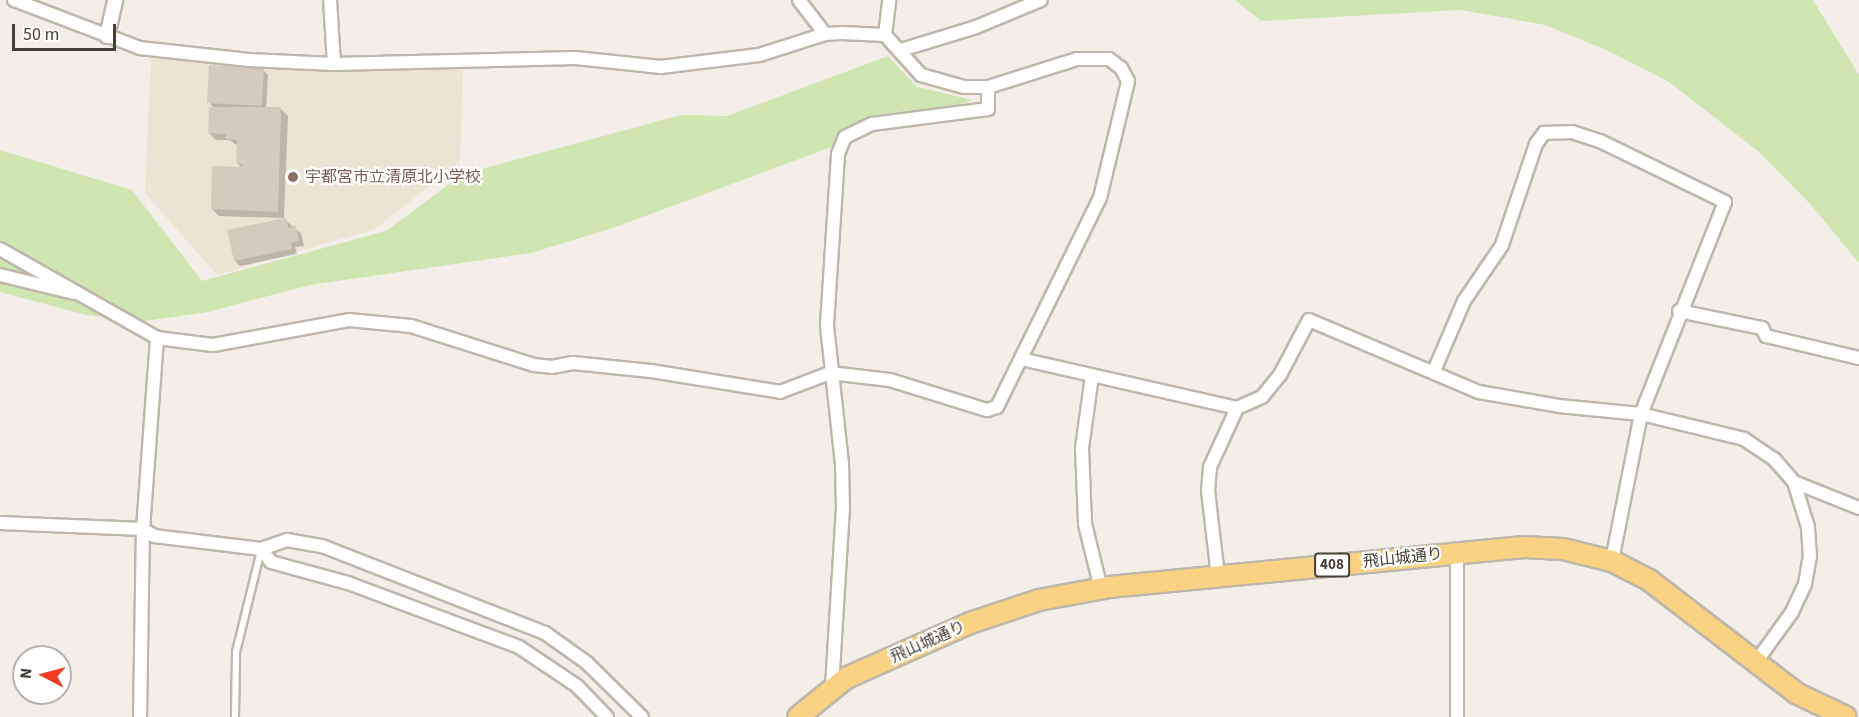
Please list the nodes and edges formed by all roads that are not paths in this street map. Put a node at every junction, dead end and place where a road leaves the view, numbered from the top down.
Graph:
1 (14, 0) edge
2 (115, 0) edge
3 (330, 0) edge
4 (799, 0) edge
5 (889, 0) edge
6 (1041, 0) edge
7 (825, 34) junction
8 (885, 35) junction
9 (107, 36) junction
10 (901, 51) junction
11 (334, 64) junction
12 (988, 87) junction
13 (0, 249) edge
14 (0, 275) edge
15 (87, 295) junction
16 (1679, 311) junction
17 (157, 338) junction
18 (1859, 358) edge
19 (1021, 359) junction
20 (1434, 371) junction
21 (830, 373) junction
22 (1092, 376) junction
23 (1237, 408) junction
24 (1641, 414) junction
25 (1794, 482) junction
26 (1859, 508) edge
27 (0, 523) edge
28 (143, 529) junction
29 (261, 549) junction
30 (1457, 553) junction
31 (1612, 561) junction
32 (1218, 576) junction
33 (1101, 589) junction
34 (1756, 662) junction
35 (832, 687) junction
36 (140, 717) edge
37 (235, 717) edge
38 (607, 717) edge
39 (642, 717) edge
40 (798, 717) edge
41 (1457, 717) edge
42 (1846, 717) edge

1 - 9 street
2 - 9 street
3 - 11 street
4 - 7 street
5 - 8 street
6 - 10 street
7 - 8 street
7 - 11 street
8 - 10 street
9 - 11 street
10 - 12 street
12 - 19 street
12 - 21 street
13 - 15 street
14 - 15 street
15 - 17 street
16 - 18 street
16 - 20 street
16 - 24 street
17 - 21 street
17 - 28 street
19 - 21 street
19 - 22 street
20 - 23 street
20 - 24 street
21 - 35 street
22 - 23 street
22 - 33 street
23 - 32 street
24 - 25 street
24 - 31 street
25 - 26 street
25 - 34 street
27 - 28 street
28 - 29 street
28 - 36 street
29 - 37 lane
29 - 38 street
29 - 39 street
30 - 31 highway, 飛山城通り / 408
30 - 32 highway, 飛山城通り / 408
30 - 41 street
31 - 34 highway, 飛山城通り / 408
32 - 33 highway, 飛山城通り / 408
33 - 35 highway, 飛山城通り / 408
34 - 42 highway, 飛山城通り / 408
35 - 40 highway, 飛山城通り / 408

